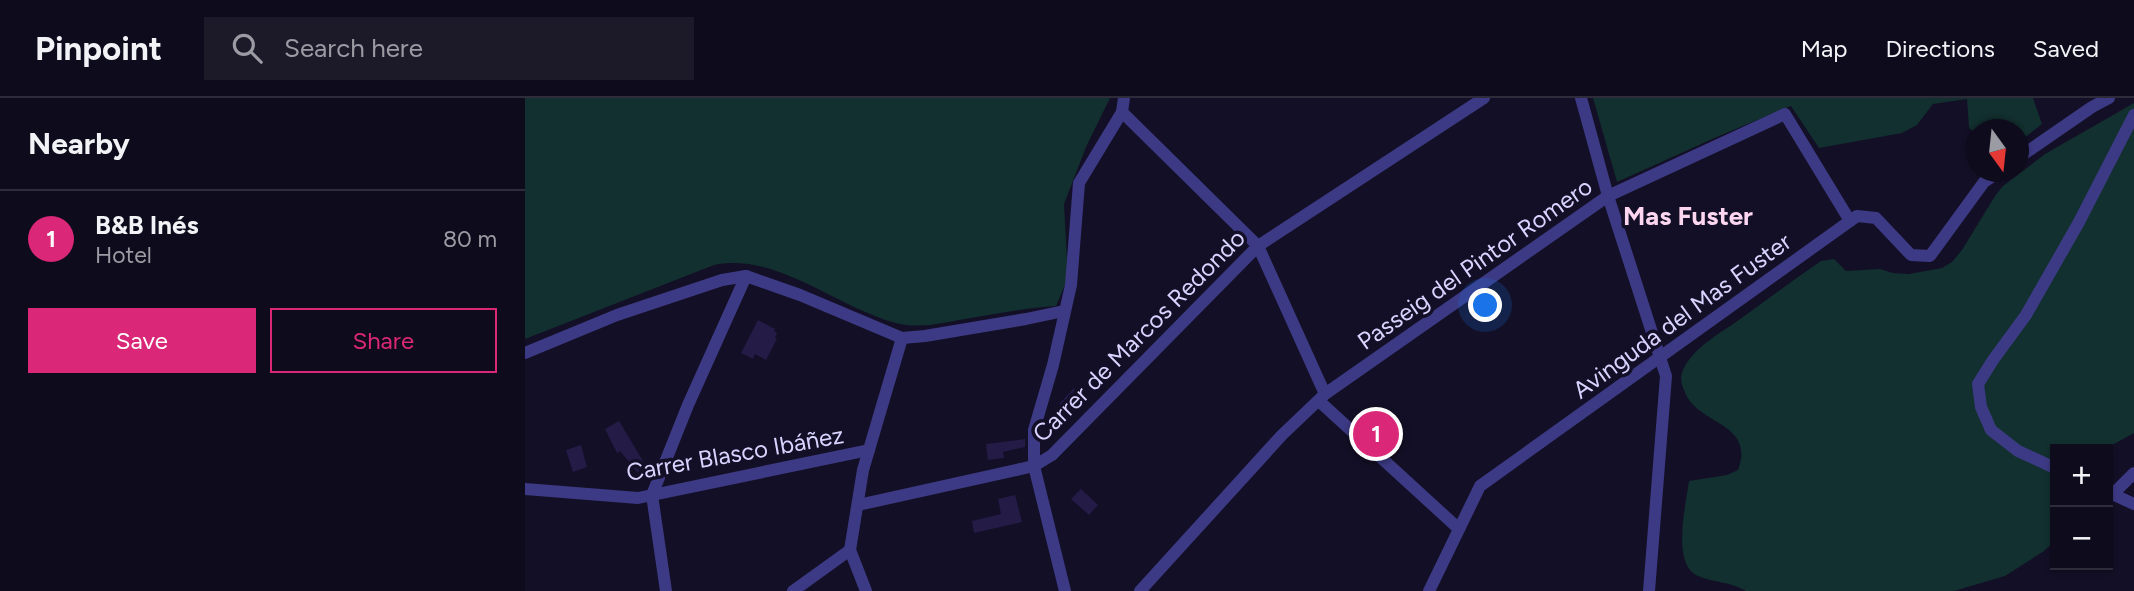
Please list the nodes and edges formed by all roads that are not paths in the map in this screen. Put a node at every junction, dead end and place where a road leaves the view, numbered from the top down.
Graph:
1 (1124, 98) edge
2 (1484, 98) edge
3 (1581, 98) edge
4 (2109, 98) edge
5 (1122, 112) junction
6 (2134, 115) edge
7 (2029, 150) edge
8 (1984, 182) edge
9 (1608, 196) junction
10 (1850, 221) junction
11 (1258, 246) junction
12 (746, 276) junction
13 (1064, 311) junction
14 (902, 338) junction
15 (525, 353) edge
16 (1659, 358) junction
17 (1322, 398) junction
18 (869, 450) junction
19 (2050, 465) edge
20 (1034, 466) junction
21 (2134, 473) edge
22 (525, 489) edge
23 (2113, 490) edge
24 (2113, 494) edge
25 (652, 495) junction
26 (2134, 504) edge
27 (857, 505) junction
28 (1459, 529) junction
29 (850, 550) junction
30 (666, 591) edge
31 (793, 591) edge
32 (866, 591) edge
33 (1065, 591) edge
34 (1140, 591) edge
35 (1429, 591) edge
36 (1649, 591) edge

1 - 5 street
2 - 11 street, Carrer de Marcos Redondo
3 - 9 street
4 - 7 street
5 - 11 street
5 - 13 street
6 - 19 street
8 - 10 street
9 - 10 street, Passeig del Pintor Romero
9 - 16 street
9 - 17 street, Passeig del Pintor Romero
10 - 16 street, Avinguda del Mas Fuster
11 - 17 street
11 - 20 street, Carrer de Marcos Redondo
12 - 14 street
12 - 15 street
12 - 25 street
13 - 14 street
13 - 20 street
14 - 18 street
16 - 28 street, Avinguda del Mas Fuster
16 - 36 street
17 - 28 street
17 - 34 street, Passeig del Pintor Romero
18 - 25 street, Carrer Blasco Ibáñez
18 - 27 street
20 - 27 street
20 - 33 street
21 - 23 street
22 - 25 street, Carrer Blasco Ibáñez
24 - 26 street
25 - 30 street
27 - 29 street
28 - 35 street, Avinguda del Mas Fuster
29 - 31 street
29 - 32 street

